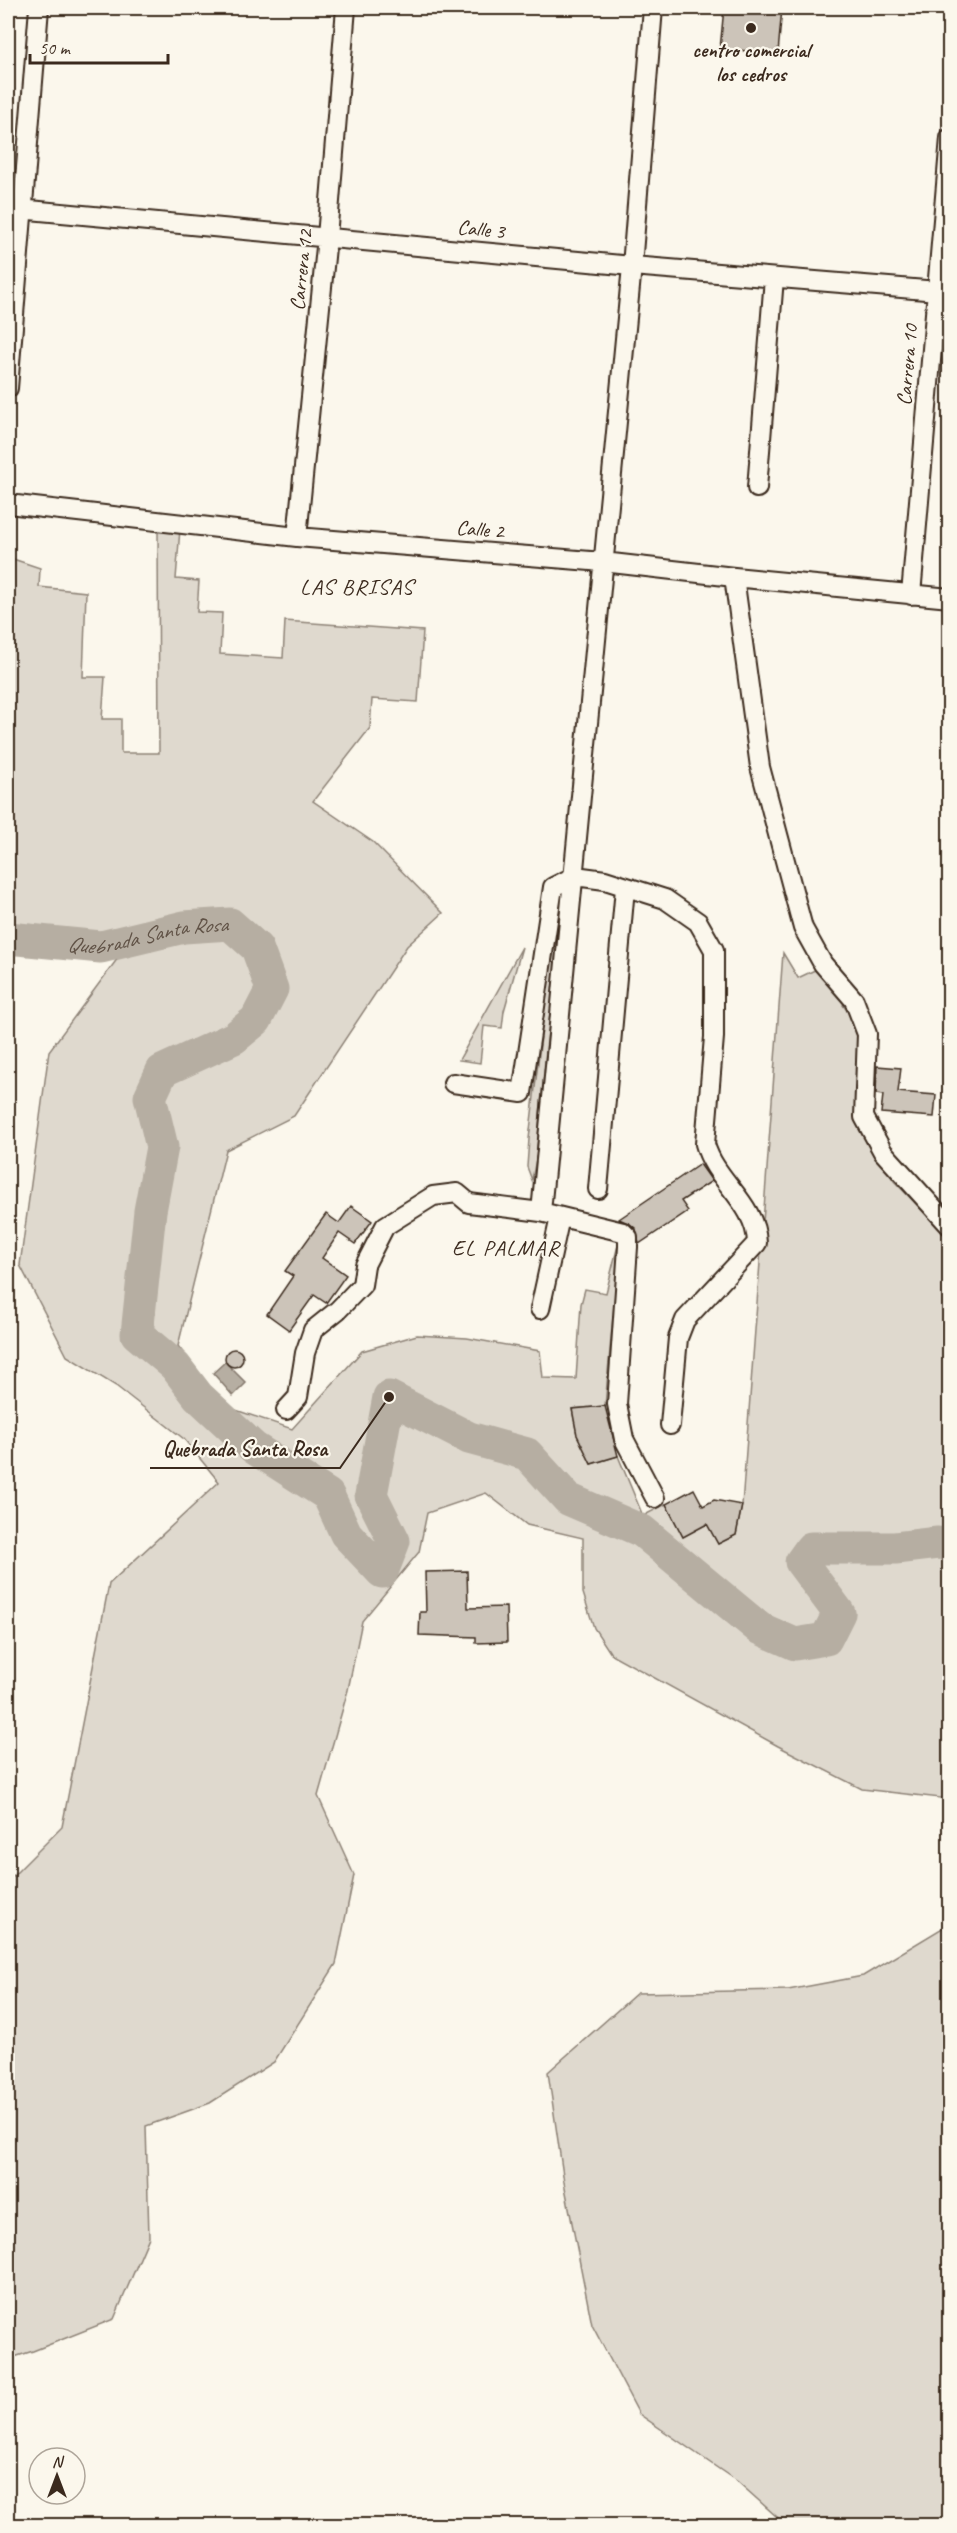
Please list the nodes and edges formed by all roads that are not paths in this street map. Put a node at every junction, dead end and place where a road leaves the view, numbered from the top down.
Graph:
1 (39, 8) edge
2 (346, 8) edge
3 (652, 8) edge
4 (950, 138) edge
5 (15, 209) edge
6 (327, 237) junction
7 (632, 266) junction
8 (774, 278) junction
9 (943, 291) edge
10 (8, 388) edge
11 (758, 488) dead end
12 (8, 504) edge
13 (297, 537) junction
14 (603, 561) junction
15 (734, 577) junction
16 (911, 594) junction
17 (950, 598) edge
18 (575, 876) junction
19 (625, 888) junction
20 (453, 1083) dead end
21 (598, 1189) dead end
22 (541, 1212) junction
23 (560, 1217) junction
24 (950, 1226) edge
25 (540, 1310) dead end
26 (286, 1410) dead end
27 (670, 1425) dead end
28 (654, 1498) dead end

1 - 5 street
2 - 6 street, Carrera 12
3 - 7 street
4 - 9 street, Carrera 10
5 - 6 street, Calle 3
5 - 10 street
6 - 7 street, Calle 3
6 - 13 street, Carrera 12
7 - 8 street, Calle 3
7 - 14 street
8 - 9 street, Calle 3
8 - 11 street
9 - 16 street, Carrera 10
12 - 13 street, Calle 2
13 - 14 street, Calle 2
14 - 15 street, Calle 2
14 - 18 street
15 - 16 street, Calle 2
15 - 24 street
16 - 17 street, Calle 2
18 - 19 street
18 - 20 street
18 - 22 street
19 - 21 street
19 - 27 street
22 - 23 street
22 - 26 street
23 - 25 street
23 - 28 street

